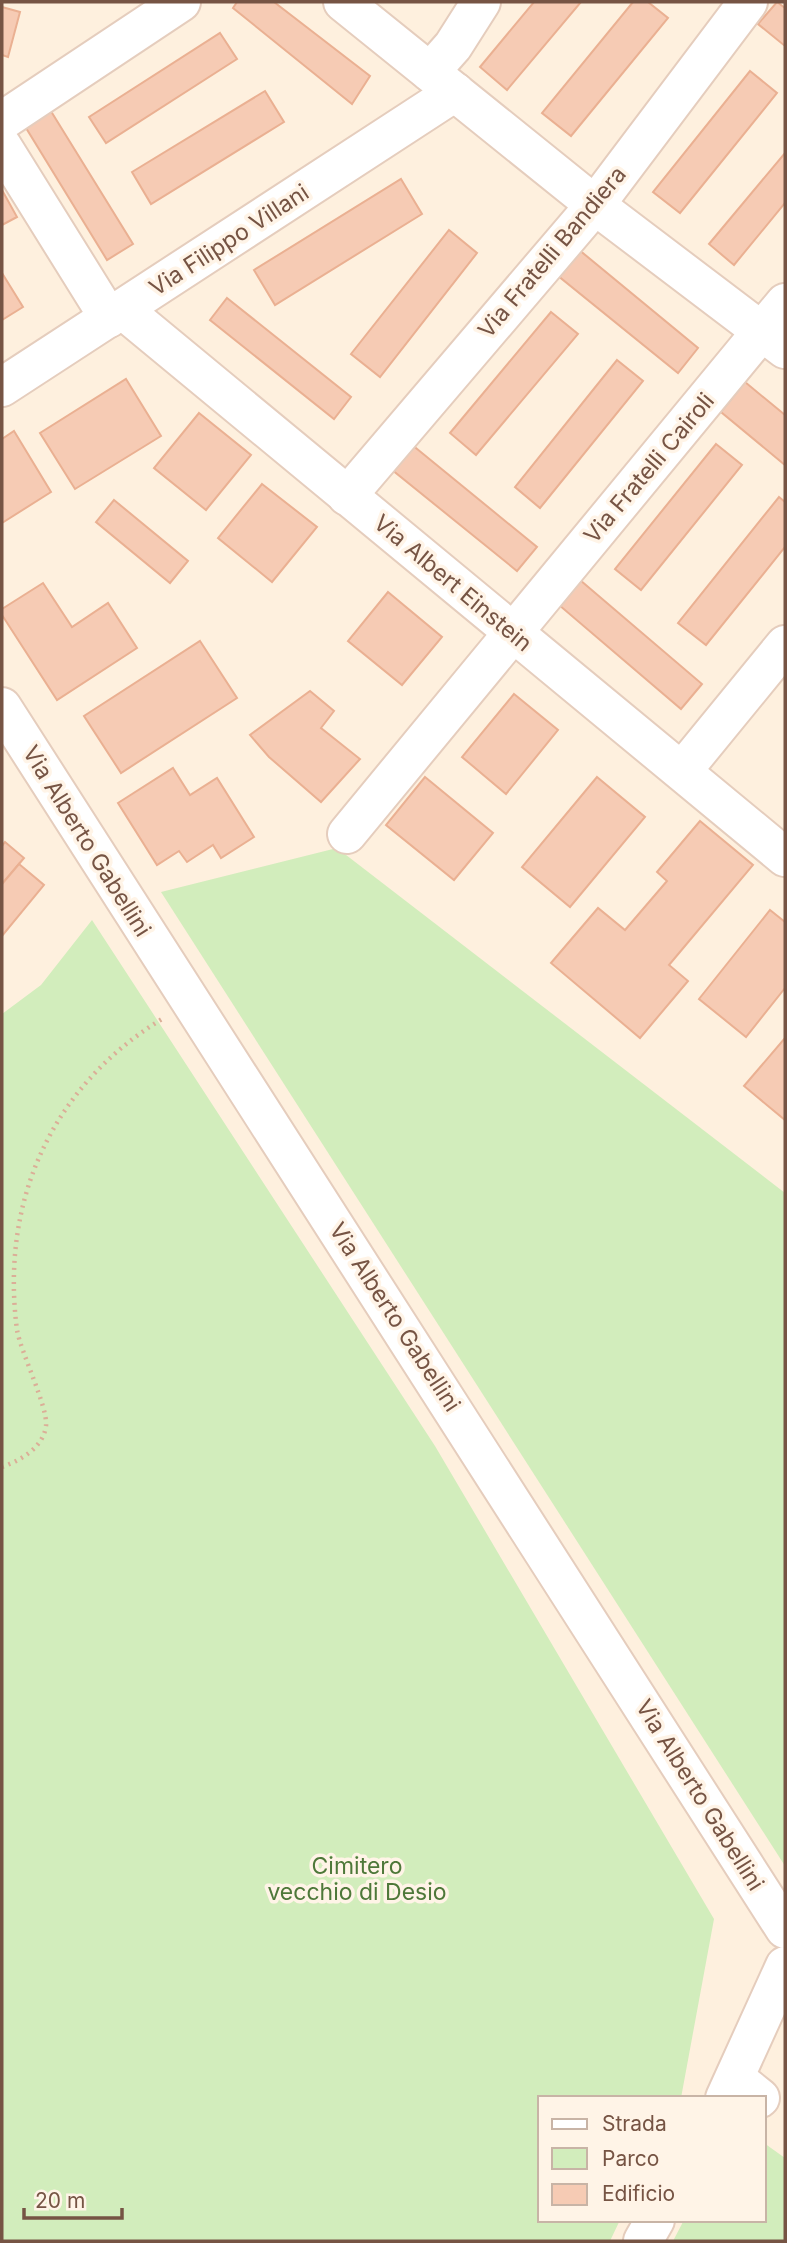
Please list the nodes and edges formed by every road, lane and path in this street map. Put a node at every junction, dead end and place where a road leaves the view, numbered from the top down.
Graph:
1 (181, 2) edge
2 (343, 2) edge
3 (481, 2) edge
4 (748, 2) edge
5 (443, 82) junction
6 (2, 121) edge
7 (2, 146) edge
8 (595, 205) junction
9 (116, 313) junction
10 (778, 328) edge
11 (2, 387) edge
12 (347, 496) junction
13 (513, 633) junction
14 (785, 645) edge
15 (2, 707) edge
16 (681, 771) junction
17 (347, 834) dead end
18 (785, 857) edge
19 (169, 1014) dead end
20 (2, 1467) edge
21 (785, 1929) edge
22 (785, 1966) edge
23 (746, 2094) edge
24 (766, 2106) edge
25 (785, 2117) edge
26 (654, 2222) edge
27 (643, 2241) edge

1 - 6 street
2 - 5 street
3 - 5 street, Via Filippo Villani
4 - 8 street, Via Fratelli Bandiera
5 - 8 street
5 - 9 street, Via Filippo Villani
7 - 9 street, Via Albert Einstein
8 - 10 street
8 - 12 street, Via Fratelli Bandiera
9 - 11 street, Via Filippo Villani
9 - 12 street, Via Albert Einstein
10 - 13 street, Via Fratelli Cairoli
12 - 13 street, Via Albert Einstein
13 - 16 street, Via Albert Einstein
13 - 17 street, Via Fratelli Cairoli
14 - 16 street
15 - 21 street, Via Alberto Gabellini
16 - 18 street, Via Albert Einstein
19 - 20 path
22 - 23 street
24 - 25 street
26 - 27 street

